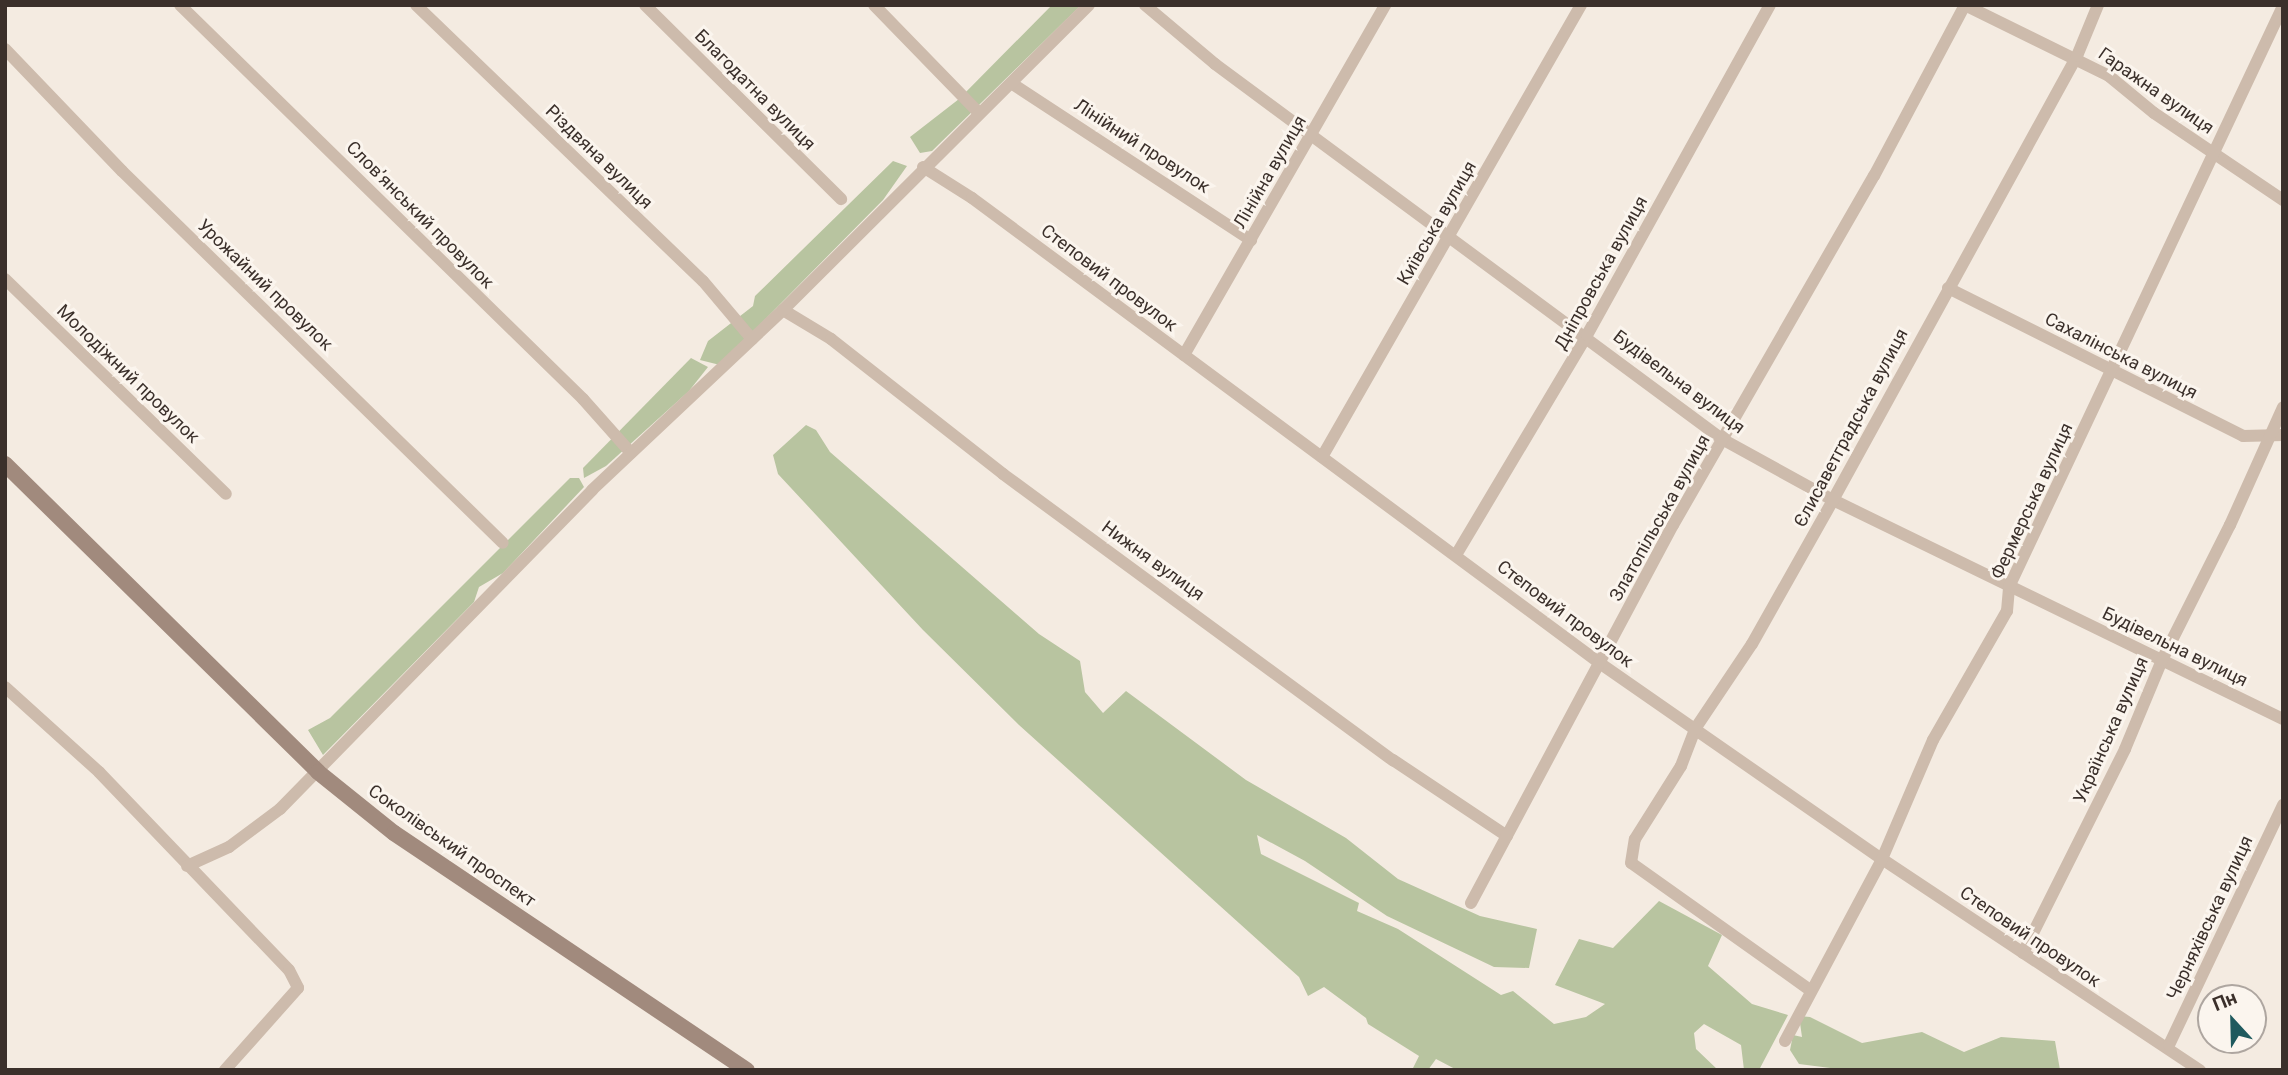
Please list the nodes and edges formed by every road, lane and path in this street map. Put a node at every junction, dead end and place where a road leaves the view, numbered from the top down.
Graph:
1 (180, 5) edge
2 (416, 5) edge
3 (645, 5) edge
4 (874, 5) edge
5 (1088, 5) edge
6 (1145, 5) edge
7 (1385, 5) edge
8 (1581, 5) edge
9 (1770, 5) edge
10 (1965, 5) edge
11 (2098, 5) edge
12 (2283, 6) edge
13 (5, 49) edge
14 (2077, 56) junction
15 (1011, 83) junction
16 (979, 113) junction
17 (1311, 136) junction
18 (2216, 154) junction
19 (923, 167) junction
20 (841, 199) dead end
21 (2283, 200) edge
22 (1450, 236) junction
23 (1251, 240) junction
24 (5, 279) edge
25 (1948, 288) junction
26 (783, 310) junction
27 (1587, 335) junction
28 (751, 339) junction
29 (1184, 355) junction
30 (2112, 372) junction
31 (2283, 407) edge
32 (2283, 435) edge
33 (2267, 437) junction
34 (1722, 439) junction
35 (631, 453) junction
36 (1322, 457) junction
37 (5, 464) edge
38 (226, 494) dead end
39 (1833, 500) junction
40 (503, 543) dead end
41 (1456, 555) junction
42 (2009, 587) junction
43 (2162, 660) junction
44 (1601, 664) junction
45 (5, 687) edge
46 (2283, 719) edge
47 (1695, 729) junction
48 (318, 772) junction
49 (2283, 805) edge
50 (1507, 836) junction
51 (1882, 859) junction
52 (187, 866) junction
53 (1471, 903) dead end
54 (2023, 953) junction
55 (1810, 990) junction
56 (1785, 1041) dead end
57 (2169, 1045) junction
58 (225, 1070) edge
59 (747, 1070) edge
60 (2200, 1070) edge

1 - 35 street, Словʼянський провулок
2 - 28 street, Різдвяна вулиця
3 - 20 street, Благодатна вулиця
4 - 16 street
5 - 15 street
6 - 17 street, Будівельна вулиця
7 - 17 street, Лінійна вулиця
8 - 22 street, Київська вулиця
9 - 27 street, Дніпровська вулиця
10 - 14 street, Гаражна вулиця
10 - 34 street, Златопільська вулиця
11 - 14 street, Єлисаветградська вулиця
12 - 18 street, Фермерська вулиця
13 - 40 street, Урожайний провулок
14 - 18 street, Гаражна вулиця
14 - 25 street, Єлисаветградська вулиця
15 - 16 street
15 - 23 street, Лінійний провулок
16 - 19 street
17 - 22 street, Будівельна вулиця
17 - 23 street, Лінійна вулиця
18 - 21 street, Гаражна вулиця
18 - 30 street, Фермерська вулиця
19 - 26 street
19 - 29 street, Степовий провулок
22 - 27 street, Будівельна вулиця
22 - 36 street, Київська вулиця
23 - 29 street, Лінійна вулиця
24 - 38 street, Молодіжний провулок
25 - 30 street, Сахалінська вулиця
25 - 39 street, Єлисаветградська вулиця
26 - 28 street
26 - 50 street, Нижня вулиця
27 - 34 street, Будівельна вулиця
27 - 41 street, Дніпровська вулиця
28 - 35 street
29 - 36 street, Степовий провулок
30 - 33 street, Сахалінська вулиця
30 - 42 street, Фермерська вулиця
31 - 33 street, Українська вулиця
32 - 33 street, Сахалінська вулиця
33 - 43 street, Українська вулиця
34 - 39 street, Будівельна вулиця
34 - 44 street, Златопільська вулиця
35 - 48 street
36 - 41 street, Степовий провулок
37 - 48 street, Соколівський проспект
39 - 42 street, Будівельна вулиця
39 - 47 street, Єлисаветградська вулиця
41 - 44 street, Степовий провулок
42 - 43 street, Будівельна вулиця
42 - 51 street, Фермерська вулиця
43 - 46 street, Будівельна вулиця
43 - 54 street, Українська вулиця
44 - 47 street, Степовий провулок
44 - 50 street, Златопільська вулиця
45 - 52 street
47 - 51 street, Степовий провулок
47 - 55 street, Єлисаветградська вулиця
48 - 52 street
48 - 59 street, Соколівський проспект
49 - 57 street, Черняхівська вулиця
50 - 53 street, Златопільська вулиця
51 - 54 street, Степовий провулок
51 - 55 street, Фермерська вулиця
52 - 58 street
54 - 57 street, Степовий провулок
55 - 56 street, Фермерська вулиця
57 - 60 street, Степовий провулок

